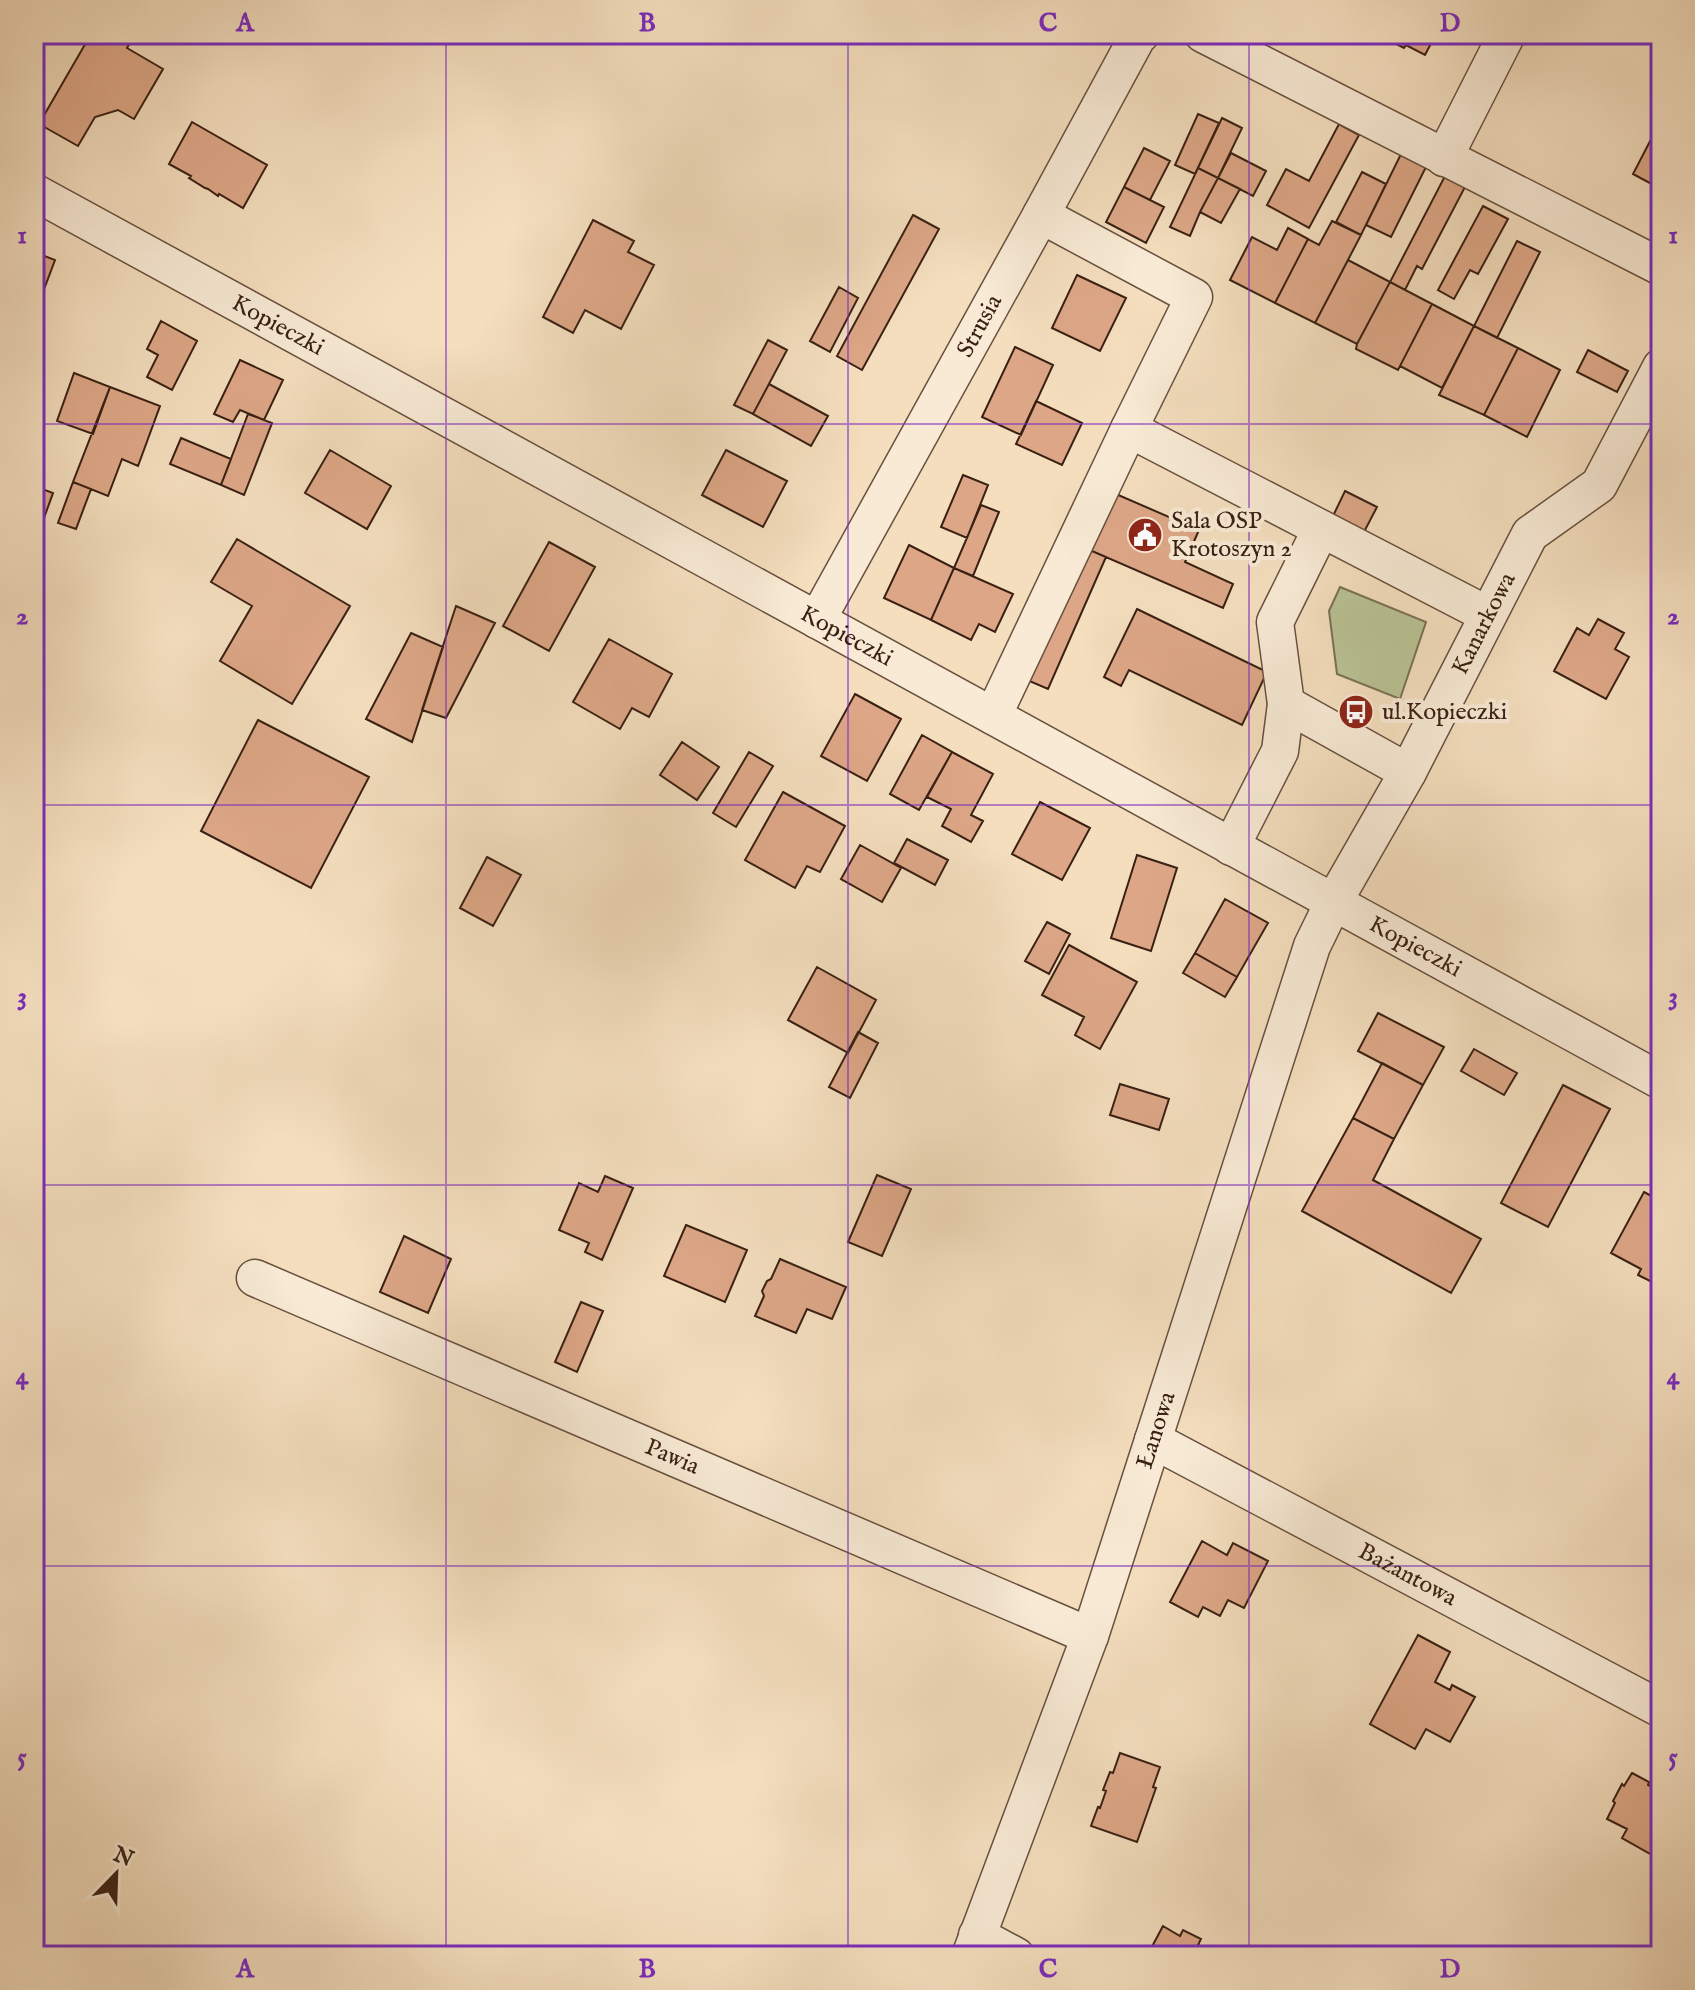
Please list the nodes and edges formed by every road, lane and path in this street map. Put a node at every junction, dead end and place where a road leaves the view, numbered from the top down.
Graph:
1 (1141, 34) edge
2 (1203, 34) edge
3 (1507, 34) edge
4 (1444, 158) junction
5 (34, 192) edge
6 (1041, 215) junction
7 (1661, 267) edge
8 (1661, 367) edge
9 (1129, 429) junction
10 (1321, 529) junction
11 (1488, 615) junction
12 (817, 620) junction
13 (1286, 704) junction
14 (993, 716) junction
15 (1408, 772) junction
16 (1231, 847) junction
17 (1333, 903) junction
18 (1661, 1081) edge
19 (255, 1278) dead end
20 (1153, 1440) junction
21 (1090, 1636) junction
22 (1661, 1709) edge
23 (973, 1946) edge
24 (1016, 1956) edge

1 - 6 street, Strusia
2 - 4 street
3 - 4 street
4 - 7 street
5 - 12 street, Kopieczki
6 - 9 street
6 - 12 street, Strusia
8 - 11 street, Kanarkowa
9 - 10 street
9 - 14 street
10 - 11 street
10 - 13 street
11 - 15 street, Kanarkowa
12 - 14 street, Kopieczki
13 - 15 street
13 - 16 street
14 - 16 street, Kopieczki
15 - 17 street, Kanarkowa
16 - 17 street, Kopieczki
17 - 18 street, Kopieczki
17 - 20 street, Łanowa
19 - 21 street, Pawia
20 - 21 street, Łanowa
20 - 22 street, Bażantowa
21 - 23 street, Łanowa
23 - 24 street

